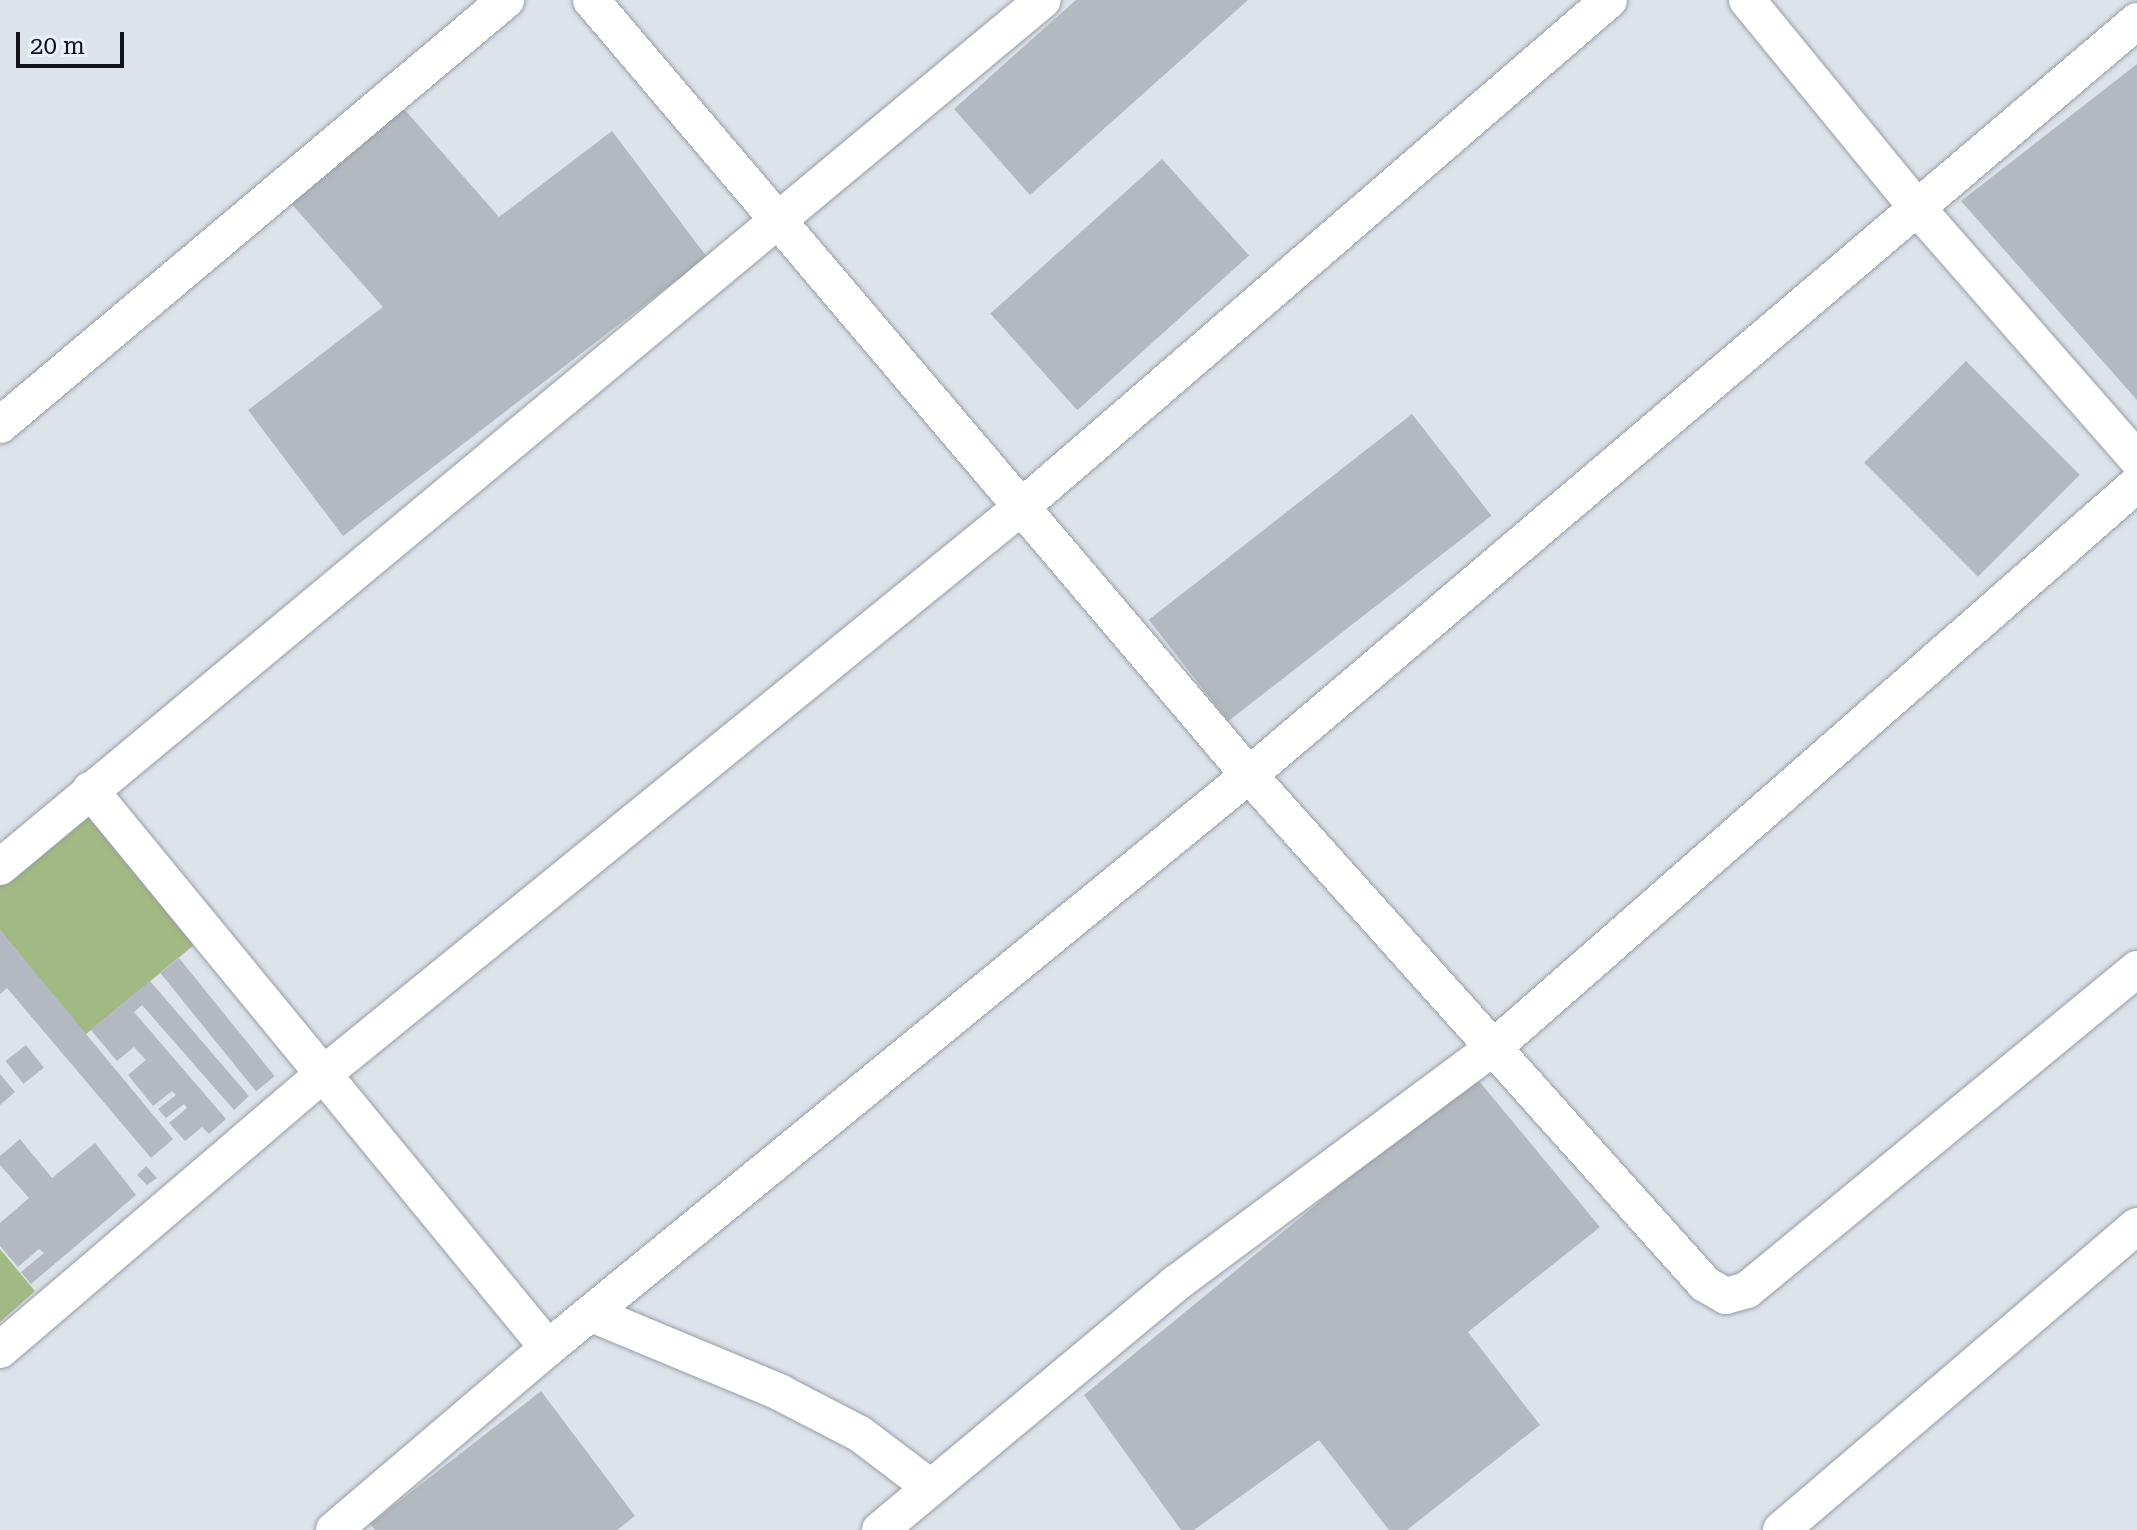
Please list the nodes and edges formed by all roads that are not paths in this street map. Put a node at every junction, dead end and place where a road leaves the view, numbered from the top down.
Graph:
1 (506, 0) edge
2 (591, 0) edge
3 (1043, 0) edge
4 (1609, 0) edge
5 (1747, 0) edge
6 (2137, 21) edge
7 (1918, 209) junction
8 (778, 222) junction
9 (0, 425) edge
10 (2137, 459) edge
11 (2137, 484) edge
12 (1019, 509) junction
13 (1249, 775) junction
14 (90, 790) junction
15 (0, 867) edge
16 (2137, 969) edge
17 (1493, 1048) junction
18 (321, 1076) junction
19 (2137, 1226) edge
20 (592, 1314) junction
21 (548, 1348) junction
22 (0, 1350) edge
23 (930, 1487) junction
24 (901, 1524) edge
25 (334, 1530) edge
26 (1781, 1530) edge

1 - 9 street
2 - 8 street
3 - 8 street
4 - 12 street
5 - 7 street
6 - 7 street
7 - 10 street
7 - 13 street
8 - 12 street
8 - 14 street
11 - 17 street
12 - 13 street
12 - 18 street
13 - 17 street
13 - 20 street
14 - 15 street
14 - 18 street
16 - 17 street
17 - 23 street
18 - 21 street
18 - 22 street
19 - 26 street
20 - 21 street
20 - 23 street
21 - 25 street
23 - 24 street

